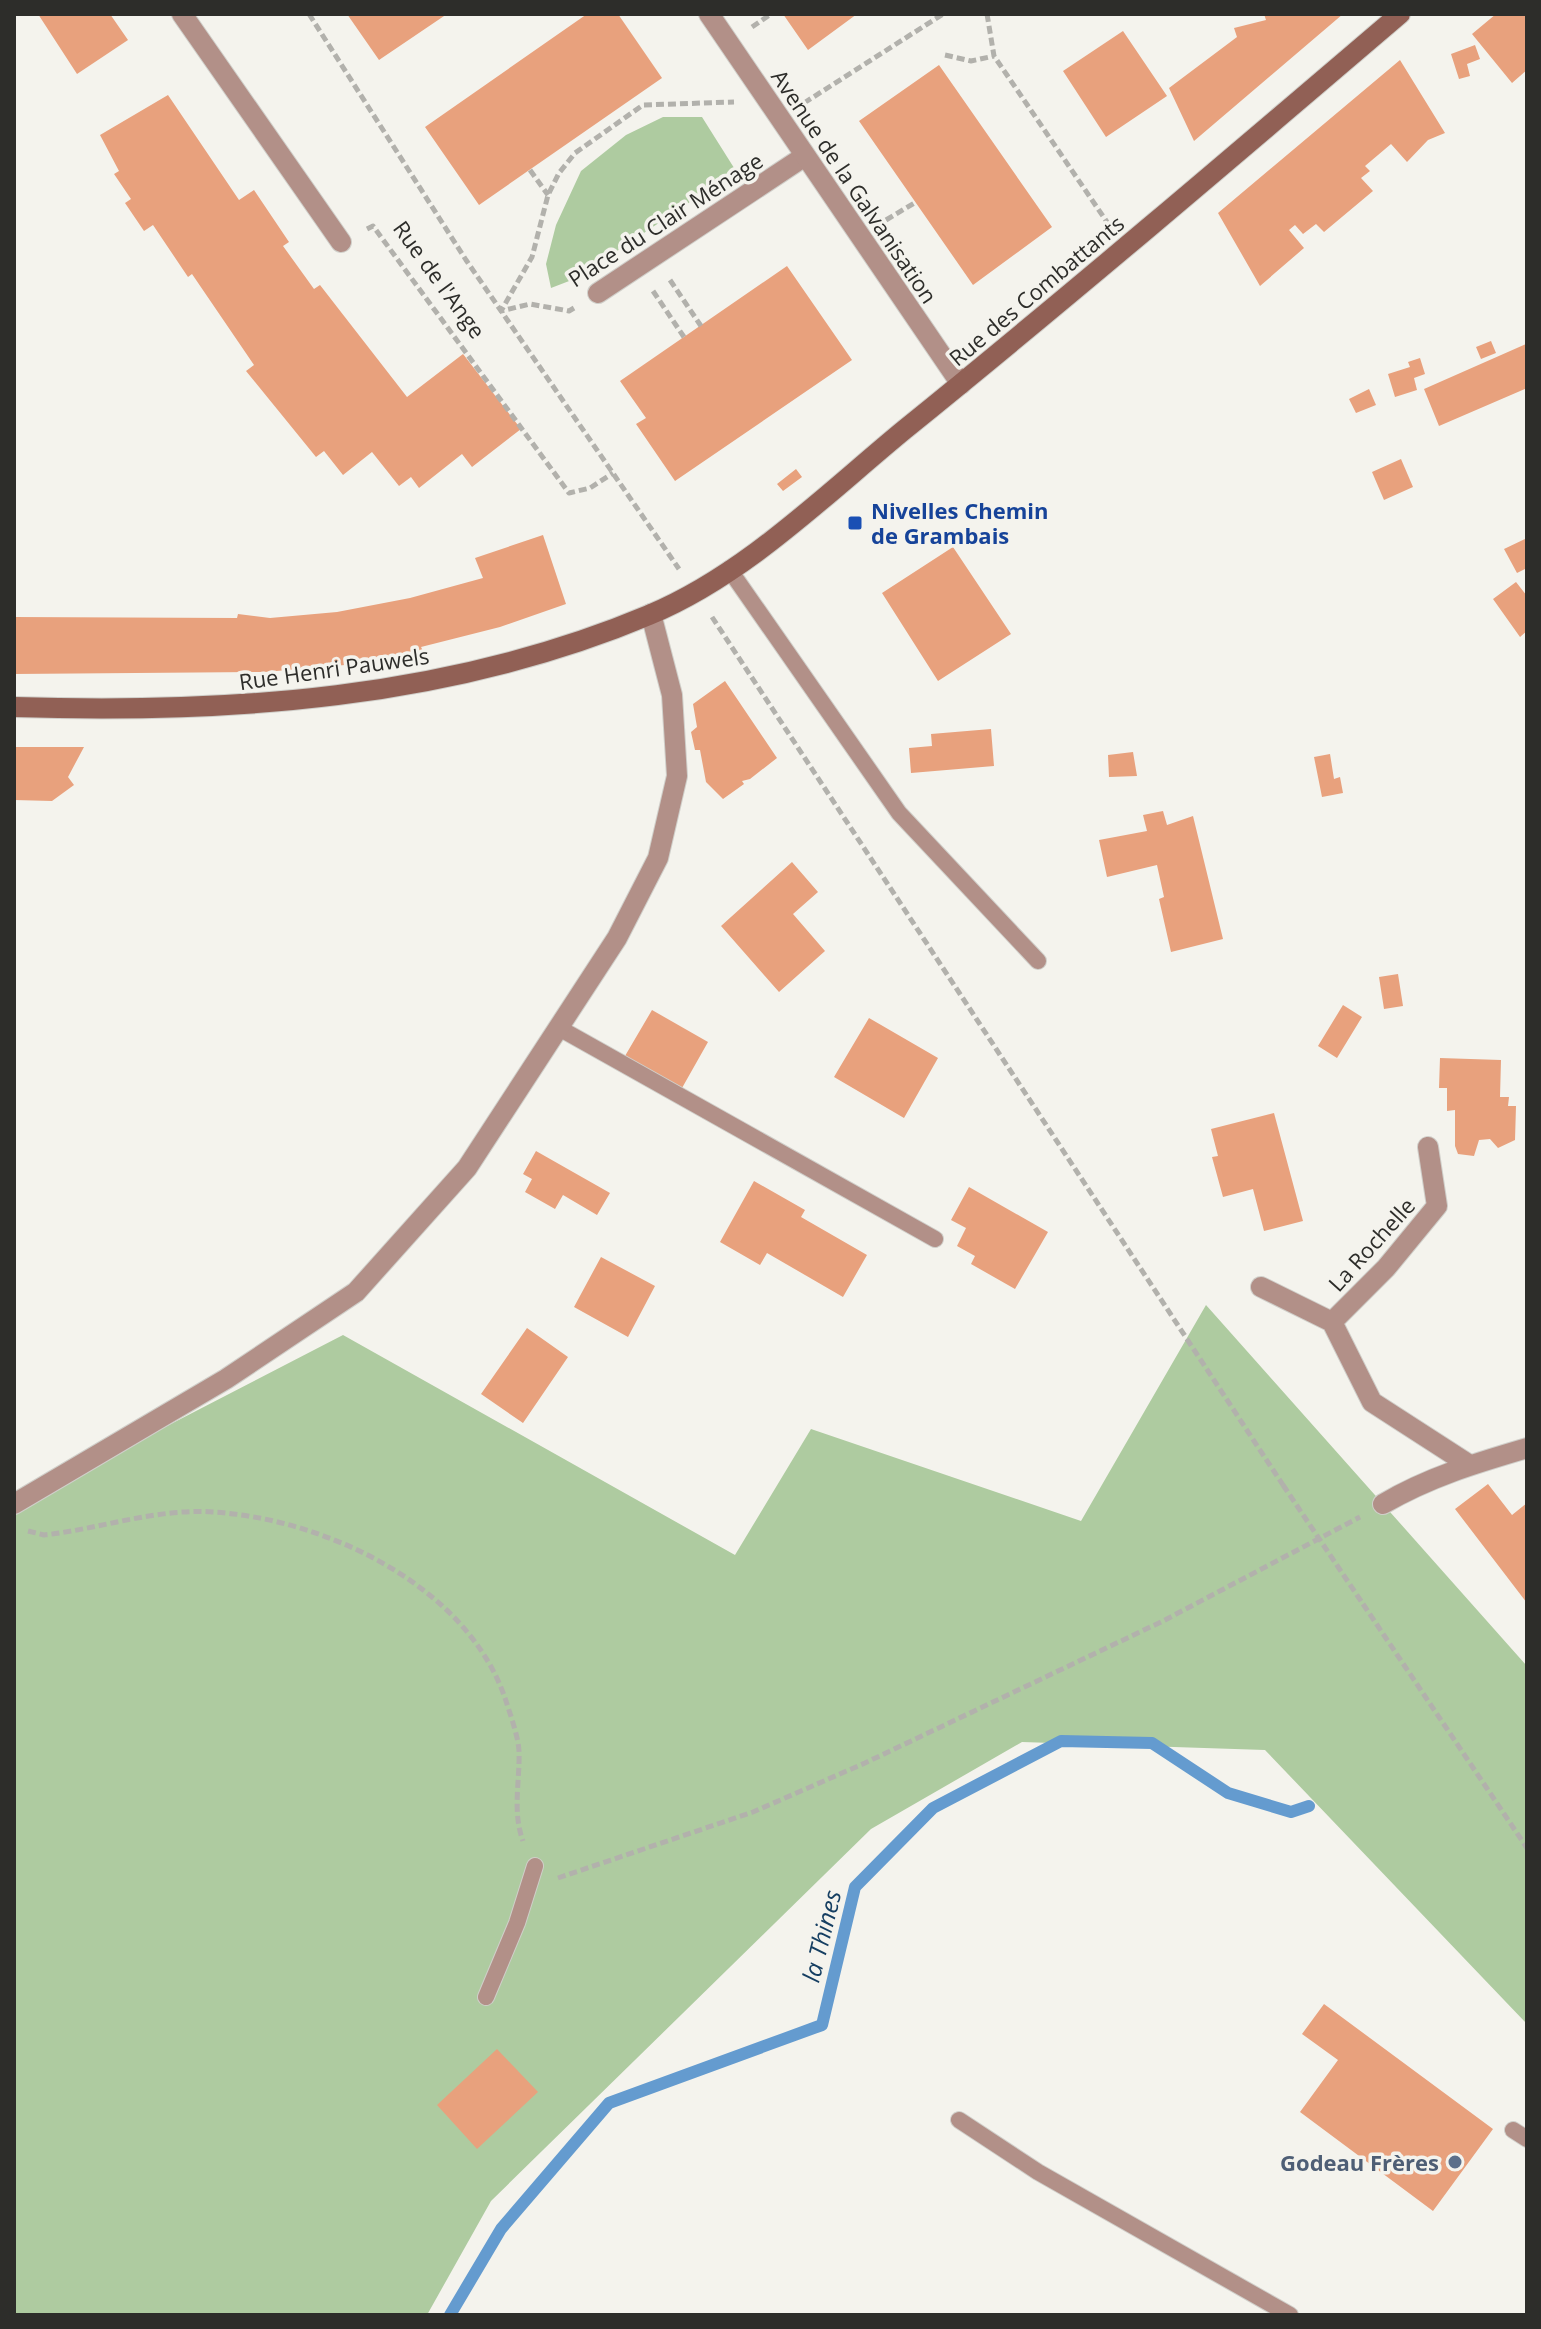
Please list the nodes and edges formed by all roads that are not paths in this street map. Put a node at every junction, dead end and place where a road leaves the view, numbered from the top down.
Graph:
1 (182, 14) edge
2 (709, 14) edge
3 (1400, 14) edge
4 (805, 156) junction
5 (341, 242) road end
6 (598, 293) road end
7 (961, 384) junction
8 (729, 569) junction
9 (694, 591) joint
10 (651, 614) junction
11 (14, 707) edge
12 (1038, 961) dead end
13 (559, 1028) junction
14 (1428, 1147) dead end
15 (935, 1239) dead end
16 (1261, 1287) dead end
17 (1332, 1322) junction
18 (1527, 1448) edge
19 (1468, 1464) junction
20 (14, 1504) edge
21 (1383, 1504) road end
22 (535, 1866) road end
23 (486, 1997) dead end
24 (959, 2120) dead end
25 (1290, 2315) edge

1 - 5 street
2 - 4 street, Avenue de la Galvanisation
3 - 7 main road, Rue des Combattants
4 - 6 street, Place du Clair Ménage
4 - 7 street, Avenue de la Galvanisation
7 - 8 main road, Rue des Combattants
8 - 9 main road, Rue des Combattants
8 - 12 lane
9 - 10 main road, Rue Henri Pauwels
10 - 11 main road, Rue Henri Pauwels
10 - 13 street
13 - 15 lane
13 - 20 street
14 - 17 street, La Rochelle
16 - 17 street, La Rochelle
17 - 19 street, La Rochelle
18 - 19 street
19 - 21 street
22 - 23 lane
24 - 25 lane

